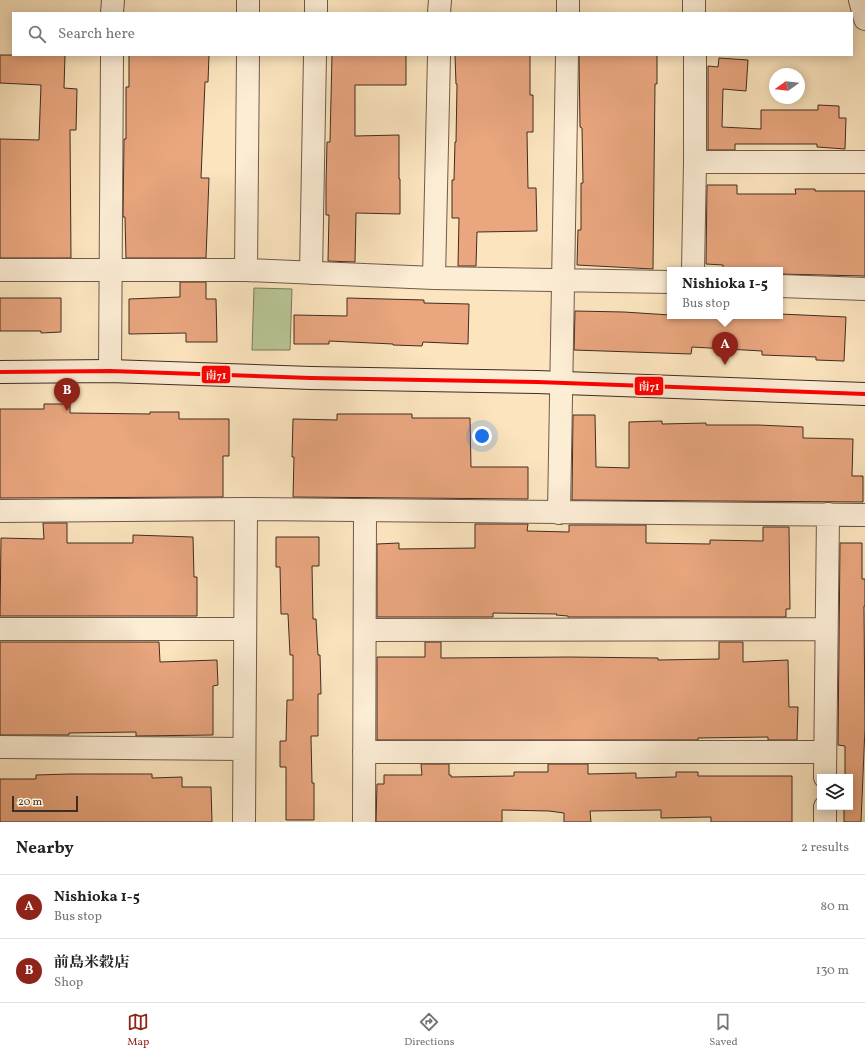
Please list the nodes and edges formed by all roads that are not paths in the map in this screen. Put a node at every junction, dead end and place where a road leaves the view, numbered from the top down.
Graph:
1 (113, 0) edge
2 (248, 0) edge
3 (316, 0) edge
4 (440, 0) edge
5 (568, 0) edge
6 (694, 0) edge
7 (860, 0) edge
8 (112, 12) edge
9 (248, 12) edge
10 (316, 12) edge
11 (439, 12) edge
12 (568, 12) edge
13 (694, 12) edge
14 (865, 19) edge
15 (112, 56) edge
16 (248, 56) edge
17 (315, 56) edge
18 (438, 56) edge
19 (567, 56) edge
20 (694, 56) edge
21 (695, 162) junction
22 (865, 162) edge
23 (693, 267) edge
24 (0, 270) edge
25 (110, 270) junction
26 (246, 270) junction
27 (311, 273) junction
28 (434, 278) junction
29 (563, 281) junction
30 (667, 282) edge
31 (783, 286) edge
32 (865, 289) edge
33 (110, 371) junction
34 (0, 372) edge
35 (561, 384) junction
36 (865, 394) edge
37 (246, 509) junction
38 (0, 511) edge
39 (365, 511) junction
40 (559, 512) junction
41 (828, 514) junction
42 (865, 515) edge
43 (826, 628) junction
44 (0, 629) edge
45 (245, 630) junction
46 (365, 630) junction
47 (0, 747) edge
48 (244, 748) junction
49 (364, 752) junction
50 (825, 752) junction
51 (825, 774) edge
52 (825, 810) edge
53 (244, 822) edge
54 (364, 822) edge
55 (825, 822) edge

1 - 8 street
2 - 9 street
3 - 10 street
4 - 11 street
5 - 12 street
6 - 13 street
7 - 14 street
15 - 25 street
16 - 26 street
17 - 27 street
18 - 28 street
19 - 29 street
20 - 21 street
21 - 22 street
21 - 23 street
24 - 25 street
25 - 26 street
25 - 33 street
26 - 27 street
27 - 28 street
28 - 29 street
29 - 30 street
29 - 35 street
31 - 32 street
33 - 34 street
33 - 35 street
35 - 36 street
35 - 40 street
37 - 38 street
37 - 39 street
37 - 45 street
39 - 40 street
39 - 46 street
40 - 41 street
41 - 42 street
41 - 43 street
43 - 46 street
43 - 50 street
44 - 45 street
45 - 48 street
46 - 49 street
47 - 48 street
48 - 53 street
49 - 50 street
49 - 54 street
50 - 51 street
52 - 55 street

